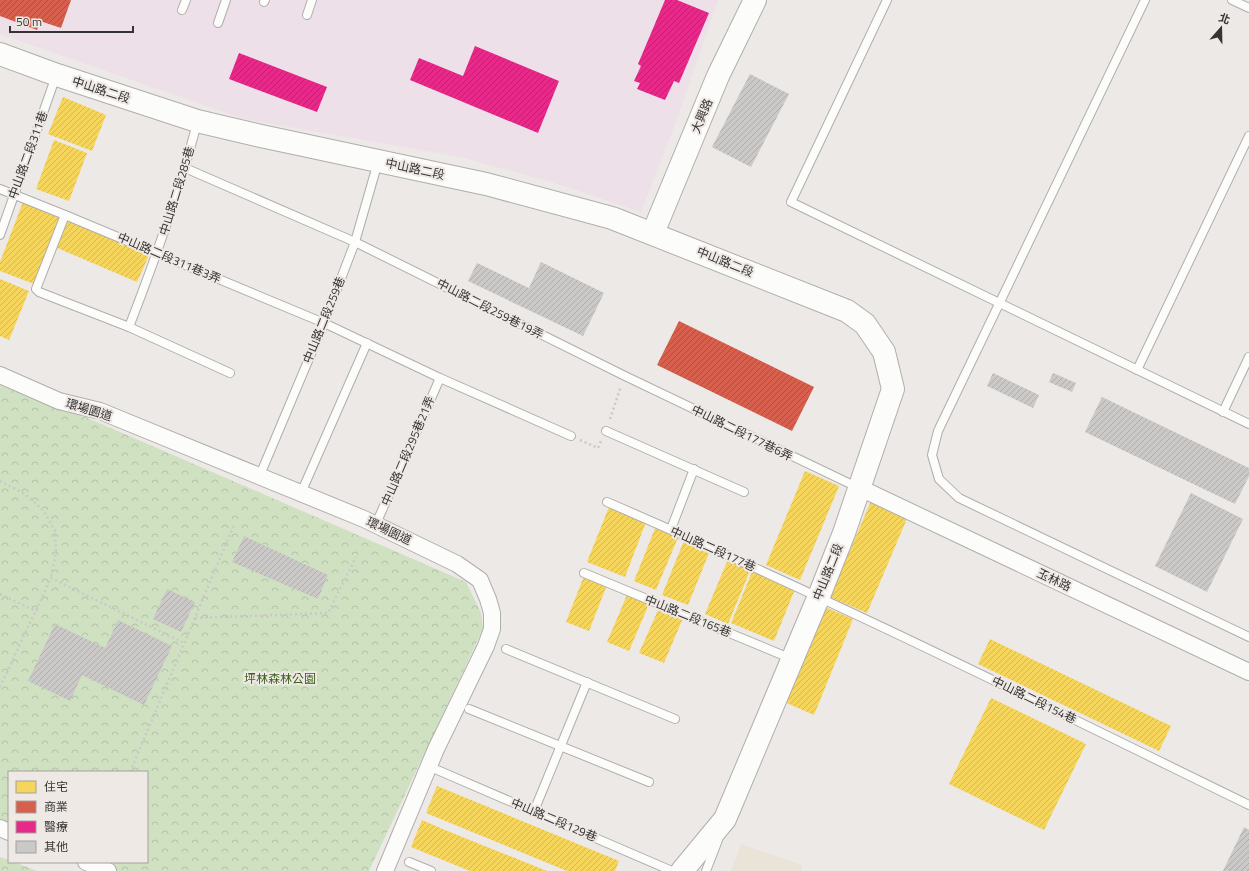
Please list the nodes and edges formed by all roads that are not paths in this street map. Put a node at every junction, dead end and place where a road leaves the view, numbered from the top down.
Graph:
1 (186, 0) edge
2 (226, 0) edge
3 (312, 0) edge
4 (755, 0) edge
5 (886, 0) edge
6 (1145, 0) edge
7 (1232, 0) edge
8 (1249, 8) edge
9 (182, 10) dead end
10 (307, 15) dead end
11 (218, 23) dead end
12 (0, 54) edge
13 (57, 75) junction
14 (197, 121) junction
15 (1249, 136) edge
16 (379, 162) junction
17 (185, 168) junction
18 (0, 189) edge
19 (14, 195) junction
20 (65, 215) junction
21 (653, 233) junction
22 (0, 235) edge
23 (355, 242) junction
24 (158, 253) junction
25 (1000, 303) junction
26 (324, 323) junction
27 (129, 327) junction
28 (367, 343) junction
29 (1249, 357) edge
30 (1137, 370) junction
31 (230, 373) dead end
32 (0, 375) edge
33 (625, 376) joint
34 (440, 378) junction
35 (1224, 412) junction
36 (1249, 424) edge
37 (606, 431) dead end
38 (571, 436) dead end
39 (694, 469) junction
40 (260, 475) junction
41 (860, 488) junction
42 (744, 492) dead end
43 (301, 493) junction
44 (607, 502) dead end
45 (376, 524) junction
46 (671, 529) junction
47 (584, 573) dead end
48 (819, 596) junction
49 (1249, 638) edge
50 (506, 649) dead end
51 (792, 659) junction
52 (1249, 672) edge
53 (587, 682) junction
54 (469, 709) dead end
55 (675, 719) dead end
56 (560, 746) junction
57 (435, 769) dead end
58 (649, 782) dead end
59 (731, 803) junction
60 (1249, 805) edge
61 (534, 811) junction
62 (409, 862) dead end
63 (88, 863) edge
64 (108, 871) edge
65 (385, 871) edge
66 (431, 871) edge
67 (672, 871) edge
68 (682, 871) edge
69 (706, 871) edge

1 - 9 lane
2 - 11 lane
3 - 10 lane
4 - 21 main road, 大興路
5 - 25 lane
6 - 25 lane
7 - 8 lane
12 - 13 main road, 中山路二段
13 - 14 main road, 中山路二段
13 - 19 lane, 中山路二段311巷
14 - 16 main road, 中山路二段
14 - 17 lane, 中山路二段285巷
15 - 30 lane
16 - 21 main road, 中山路二段
16 - 23 lane, 中山路二段259巷
17 - 23 lane, 中山路二段259巷19弄
17 - 24 lane, 中山路二段285巷
18 - 19 lane, 中山路二段311巷3弄
19 - 20 lane, 中山路二段311巷3弄
19 - 22 lane, 中山路二段311巷
20 - 24 lane, 中山路二段311巷3弄
20 - 27 lane
21 - 41 main road, 中山路二段
23 - 26 lane, 中山路二段259巷
23 - 33 lane, 中山路二段259巷19弄
24 - 26 lane, 中山路二段311巷3弄
24 - 27 lane, 中山路二段285巷
25 - 30 lane
25 - 49 lane
26 - 28 lane
26 - 40 lane, 中山路二段259巷
27 - 31 lane
28 - 34 lane
28 - 43 lane
29 - 35 lane
30 - 35 lane
32 - 40 street, 環場園道
33 - 41 lane, 中山路二段177巷6弄
34 - 38 lane
34 - 45 lane, 中山路二段295巷21弄
35 - 36 lane
37 - 39 lane
39 - 42 lane
39 - 46 lane
40 - 43 street, 環場園道
41 - 48 main road, 中山路二段
41 - 52 street, 玉林路
43 - 45 street, 環場園道
44 - 46 lane, 中山路二段177巷
45 - 65 street, 環場園道
46 - 48 lane, 中山路二段177巷
47 - 51 lane, 中山路二段165巷
48 - 51 main road, 中山路二段
48 - 60 lane, 中山路二段154巷
50 - 53 lane
51 - 59 main road, 中山路二段
53 - 55 lane
53 - 56 lane
54 - 56 lane
56 - 58 lane
56 - 61 lane
57 - 61 lane, 中山路二段129巷
59 - 68 main road, 中山路二段
59 - 69 lane
61 - 67 lane, 中山路二段129巷
62 - 66 lane
63 - 64 street

